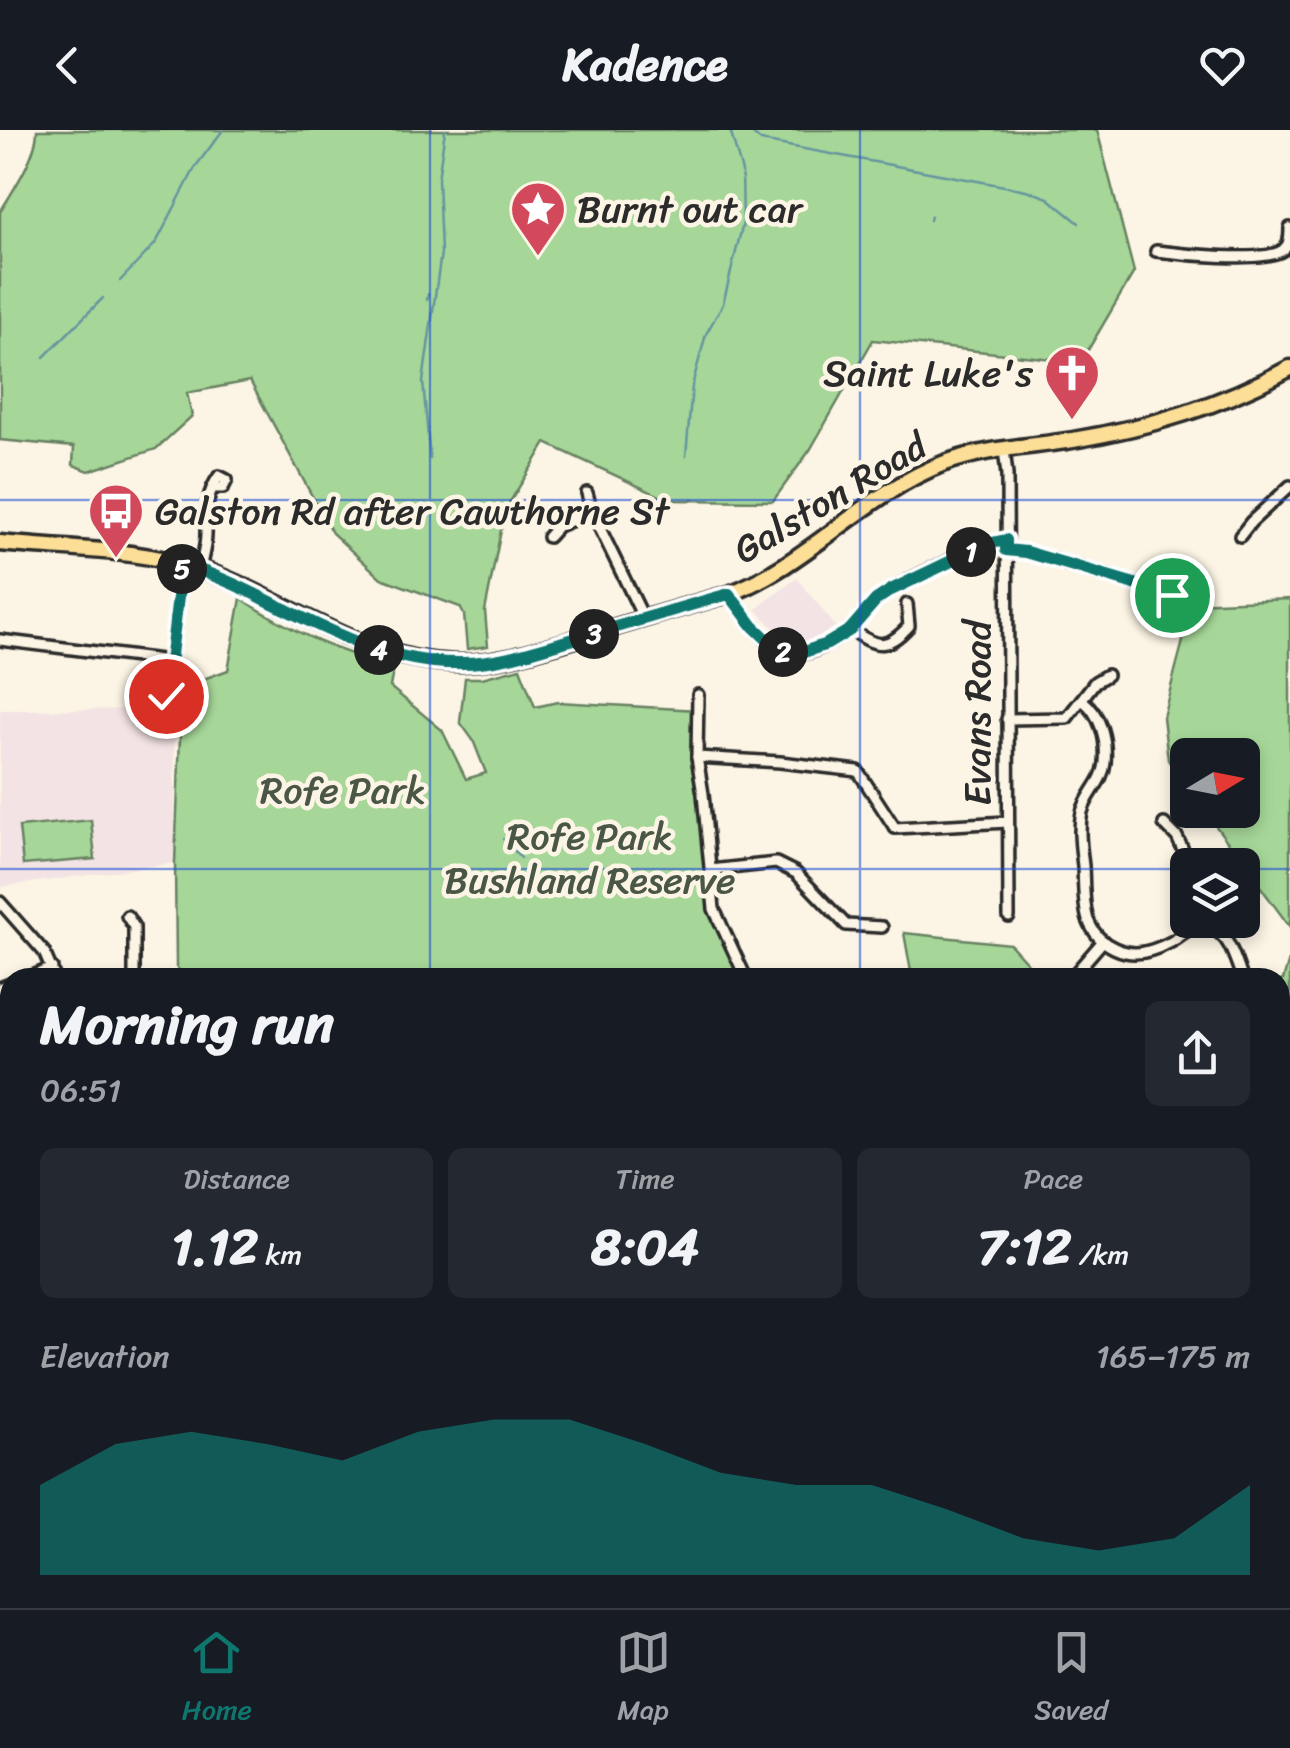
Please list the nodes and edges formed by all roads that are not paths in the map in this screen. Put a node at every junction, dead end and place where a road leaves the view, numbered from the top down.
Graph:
1 (1290, 228) edge
2 (1156, 251) dead end
3 (1290, 368) edge
4 (1004, 449) junction
5 (1290, 486) edge
6 (213, 488) dead end
7 (588, 493) dead end
8 (592, 512) junction
9 (548, 536) dead end
10 (1240, 536) dead end
11 (0, 544) edge
12 (1006, 546) junction
13 (182, 564) junction
14 (200, 570) junction
15 (729, 594) junction
16 (1172, 595) dead end
17 (907, 604) dead end
18 (644, 620) junction
19 (850, 630) junction
20 (0, 640) edge
21 (170, 660) junction
22 (1107, 676) dead end
23 (698, 695) dead end
24 (166, 696) dead end
25 (1082, 700) junction
26 (1007, 720) junction
27 (697, 757) junction
28 (1008, 822) junction
29 (1164, 824) dead end
30 (1182, 848) edge
31 (710, 870) junction
32 (0, 902) edge
33 (127, 916) dead end
34 (1010, 917) dead end
35 (882, 927) dead end
36 (1178, 938) edge
37 (1226, 938) edge
38 (1103, 940) junction
39 (52, 968) edge
40 (134, 968) edge
41 (741, 968) edge
42 (1079, 968) edge
43 (1238, 968) edge

1 - 2 street
3 - 4 main road, Galston Road
4 - 12 street, Evans Road
4 - 15 main road, Galston Road
5 - 10 street
6 - 14 street
7 - 8 street
8 - 9 street
8 - 18 street
11 - 13 main road, Galston Road
12 - 16 street
12 - 19 street
12 - 26 street, Evans Road
13 - 14 main road, Galston Road
13 - 21 street
14 - 18 main road, Galston Road
15 - 18 main road, Galston Road
15 - 19 street
17 - 19 street
20 - 21 street
21 - 24 street
22 - 25 street
23 - 27 street
25 - 26 street
25 - 38 street
26 - 28 street, Evans Road
27 - 28 street
27 - 31 street
28 - 34 street, Evans Road
29 - 30 street
31 - 35 street
31 - 41 street
32 - 39 street
33 - 40 street
36 - 38 street
37 - 43 street
38 - 42 street

